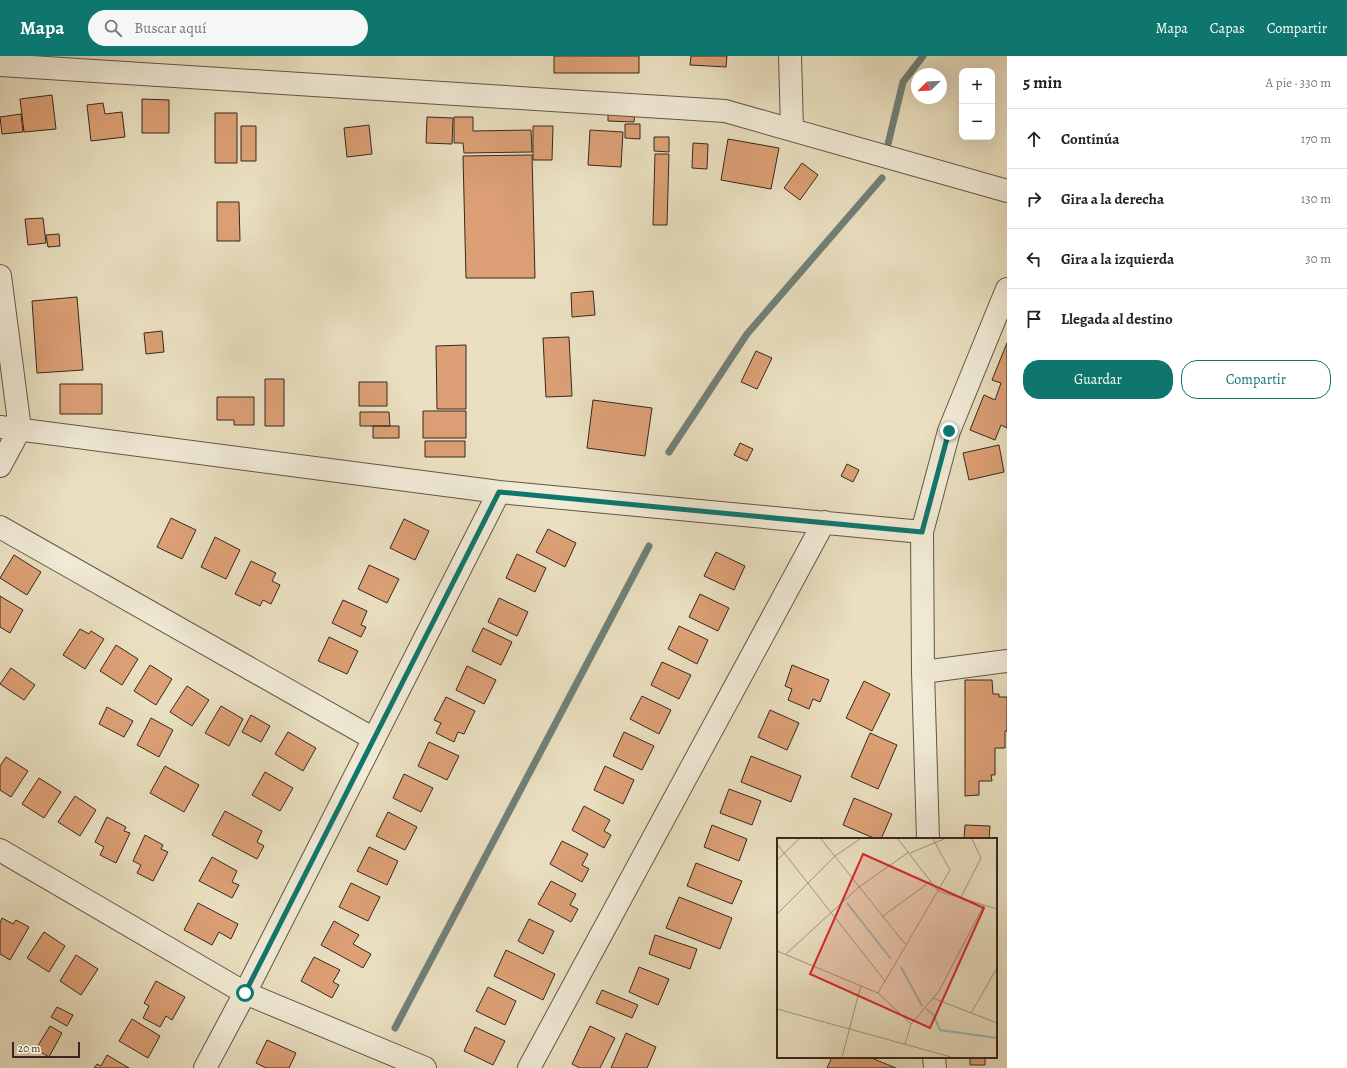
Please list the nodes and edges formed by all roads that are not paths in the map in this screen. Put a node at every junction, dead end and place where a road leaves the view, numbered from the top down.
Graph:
1 (790, 56) edge
2 (0, 65) edge
3 (792, 130) junction
4 (1007, 191) edge
5 (0, 276) edge
6 (1007, 289) edge
7 (10, 428) edge
8 (0, 466) edge
9 (499, 492) junction
10 (824, 522) junction
11 (0, 527) edge
12 (922, 532) junction
13 (1007, 661) edge
14 (922, 672) junction
15 (374, 739) junction
16 (928, 838) edge
17 (0, 850) edge
18 (245, 993) junction
19 (934, 1058) edge
20 (205, 1068) edge
21 (425, 1068) edge
22 (529, 1068) edge
23 (935, 1068) edge

1 - 3 street
2 - 3 street
3 - 4 street
5 - 7 street
6 - 12 street
7 - 8 street
7 - 9 street
9 - 10 street
9 - 15 street
10 - 12 street
10 - 22 street
11 - 15 street
12 - 14 street
13 - 14 street
14 - 16 street
15 - 18 street
17 - 18 street
18 - 20 street
18 - 21 street
19 - 23 street

